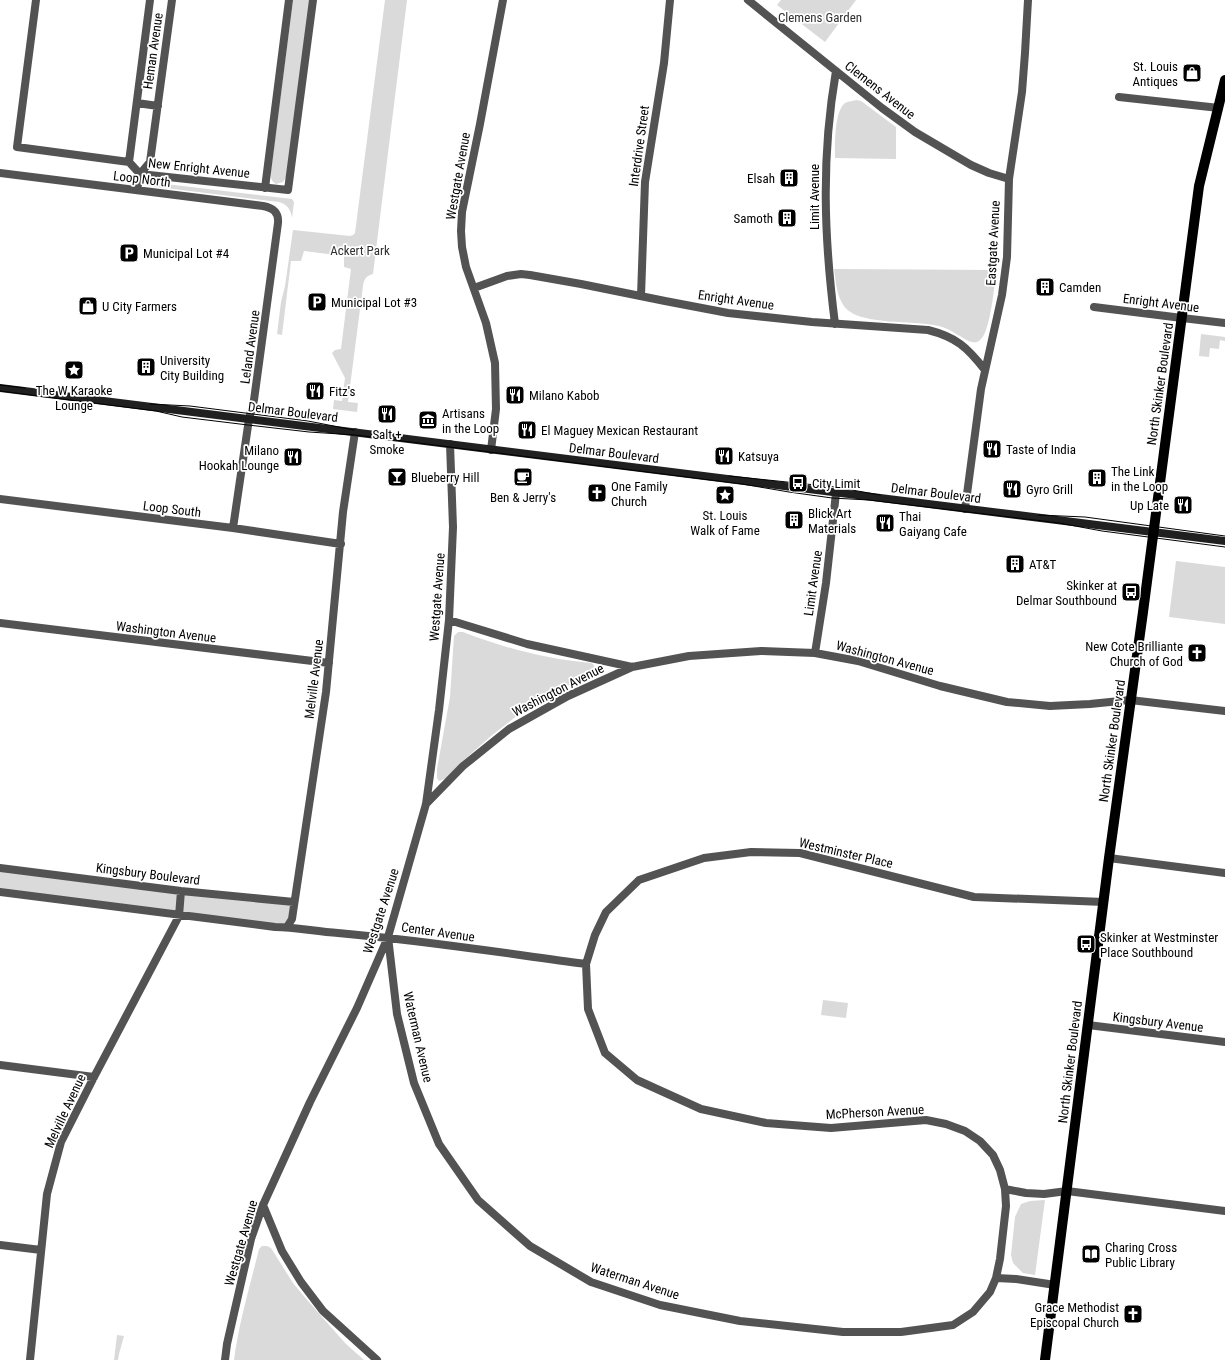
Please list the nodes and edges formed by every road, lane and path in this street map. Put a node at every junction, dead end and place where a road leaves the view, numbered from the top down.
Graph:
1 (36, 0) edge
2 (150, 0) edge
3 (172, 0) edge
4 (289, 0) edge
5 (313, 0) edge
6 (503, 0) edge
7 (670, 0) edge
8 (748, 0) edge
9 (1028, 0) edge
10 (836, 71) junction
11 (1225, 80) edge
12 (1119, 97) dead end
13 (137, 103) junction
14 (158, 106) junction
15 (1219, 108) junction
16 (129, 162) junction
17 (0, 173) edge
18 (140, 174) junction
19 (1008, 179) junction
20 (265, 188) junction
21 (137, 190) junction
22 (278, 216) joint
23 (474, 288) junction
24 (641, 296) junction
25 (1094, 307) dead end
26 (1182, 318) junction
27 (1225, 323) edge
28 (835, 324) junction
29 (984, 370) junction
30 (0, 388) edge
31 (249, 419) junction
32 (355, 432) junction
33 (450, 444) junction
34 (491, 450) junction
35 (836, 493) junction
36 (0, 499) edge
37 (965, 509) junction
38 (233, 528) junction
39 (1153, 532) junction
40 (1225, 541) edge
41 (341, 544) junction
42 (449, 620) junction
43 (0, 623) edge
44 (814, 653) junction
45 (329, 663) junction
46 (632, 667) junction
47 (1130, 700) junction
48 (1225, 711) edge
49 (426, 804) junction
50 (1109, 858) junction
51 (0, 868) edge
52 (1225, 873) edge
53 (181, 891) junction
54 (0, 892) edge
55 (294, 902) junction
56 (1104, 902) junction
57 (179, 916) junction
58 (287, 927) junction
59 (388, 938) junction
60 (586, 964) junction
61 (1088, 1025) junction
62 (1225, 1042) edge
63 (0, 1065) edge
64 (94, 1076) junction
65 (1005, 1189) junction
66 (1067, 1191) junction
67 (263, 1205) junction
68 (1225, 1211) edge
69 (1004, 1232) joint
70 (0, 1245) edge
71 (41, 1250) junction
72 (996, 1278) junction
73 (1055, 1285) junction
74 (30, 1360) edge
75 (225, 1360) edge
76 (377, 1360) edge
77 (1045, 1360) edge

1 - 16 street, New Enright Avenue
2 - 13 street, Heman Avenue
3 - 14 street, Heman Avenue
4 - 20 street
5 - 20 street, New Enright Avenue
6 - 23 street, Westgate Avenue
7 - 24 street, Interdrive Street
8 - 10 street, Clemens Avenue
9 - 19 street, Eastgate Avenue
10 - 19 street, Clemens Avenue
10 - 28 street, Limit Avenue
11 - 15 main road, North Skinker Boulevard
12 - 15 street
13 - 14 street, Heman Avenue
13 - 16 street, Heman Avenue
14 - 18 street, Heman Avenue
15 - 26 main road, North Skinker Boulevard
16 - 18 street, New Enright Avenue
17 - 21 street, Loop North
18 - 20 street, New Enright Avenue
18 - 21 street, Heman Avenue
19 - 29 street, Eastgate Avenue
21 - 22 street, Loop North
22 - 31 street, Leland Avenue
23 - 24 street, Enright Avenue
23 - 34 street, Westgate Avenue
24 - 28 street, Enright Avenue
25 - 26 street, Enright Avenue
26 - 27 street, Enright Avenue
26 - 39 main road, North Skinker Boulevard
28 - 29 street, Enright Avenue
29 - 37 street, Eastgate Avenue
30 - 31 main road, Delmar Boulevard
31 - 32 main road, Delmar Boulevard
31 - 38 street, Leland Avenue
32 - 33 main road, Delmar Boulevard
32 - 41 street, Melville Avenue
33 - 34 main road, Delmar Boulevard
33 - 42 street, Westgate Avenue
34 - 35 main road, Delmar Boulevard
35 - 37 main road, Delmar Boulevard
35 - 44 street, Limit Avenue
36 - 38 street, Loop South
37 - 39 main road, Delmar Boulevard
38 - 41 street, Loop South
39 - 40 main road, Delmar Boulevard
39 - 47 main road, North Skinker Boulevard
41 - 45 street, Melville Avenue
42 - 46 street, Washington Avenue
42 - 49 street, Westgate Avenue
43 - 45 street, Washington Avenue
44 - 46 street, Washington Avenue
44 - 47 street, Washington Avenue
45 - 55 street, Melville Avenue
46 - 49 street, Washington Avenue
47 - 48 street, Washington Avenue
47 - 50 main road, North Skinker Boulevard
49 - 59 street, Westgate Avenue
50 - 52 street
50 - 56 main road, North Skinker Boulevard
51 - 53 street, Kingsbury Boulevard
53 - 55 street, Kingsbury Boulevard
53 - 57 street, Melville Avenue
54 - 57 street
55 - 58 street, Melville Avenue
56 - 60 street, Westminster Place
56 - 61 main road, North Skinker Boulevard
57 - 58 street
57 - 64 street, Melville Avenue
58 - 59 street, Center Avenue
59 - 60 street, Center Avenue
59 - 67 street, Westgate Avenue
59 - 72 street, Waterman Avenue
60 - 65 street, McPherson Avenue
61 - 62 street, Kingsbury Avenue
61 - 66 main road, North Skinker Boulevard
63 - 64 street
64 - 71 street, Melville Avenue
65 - 66 street
65 - 69 street, McPherson Avenue
66 - 68 street
66 - 73 main road, North Skinker Boulevard
67 - 75 street, Westgate Avenue
67 - 76 street
69 - 72 street, Waterman Avenue
70 - 71 street
71 - 74 street, Melville Avenue
72 - 73 street
73 - 77 main road, North Skinker Boulevard

